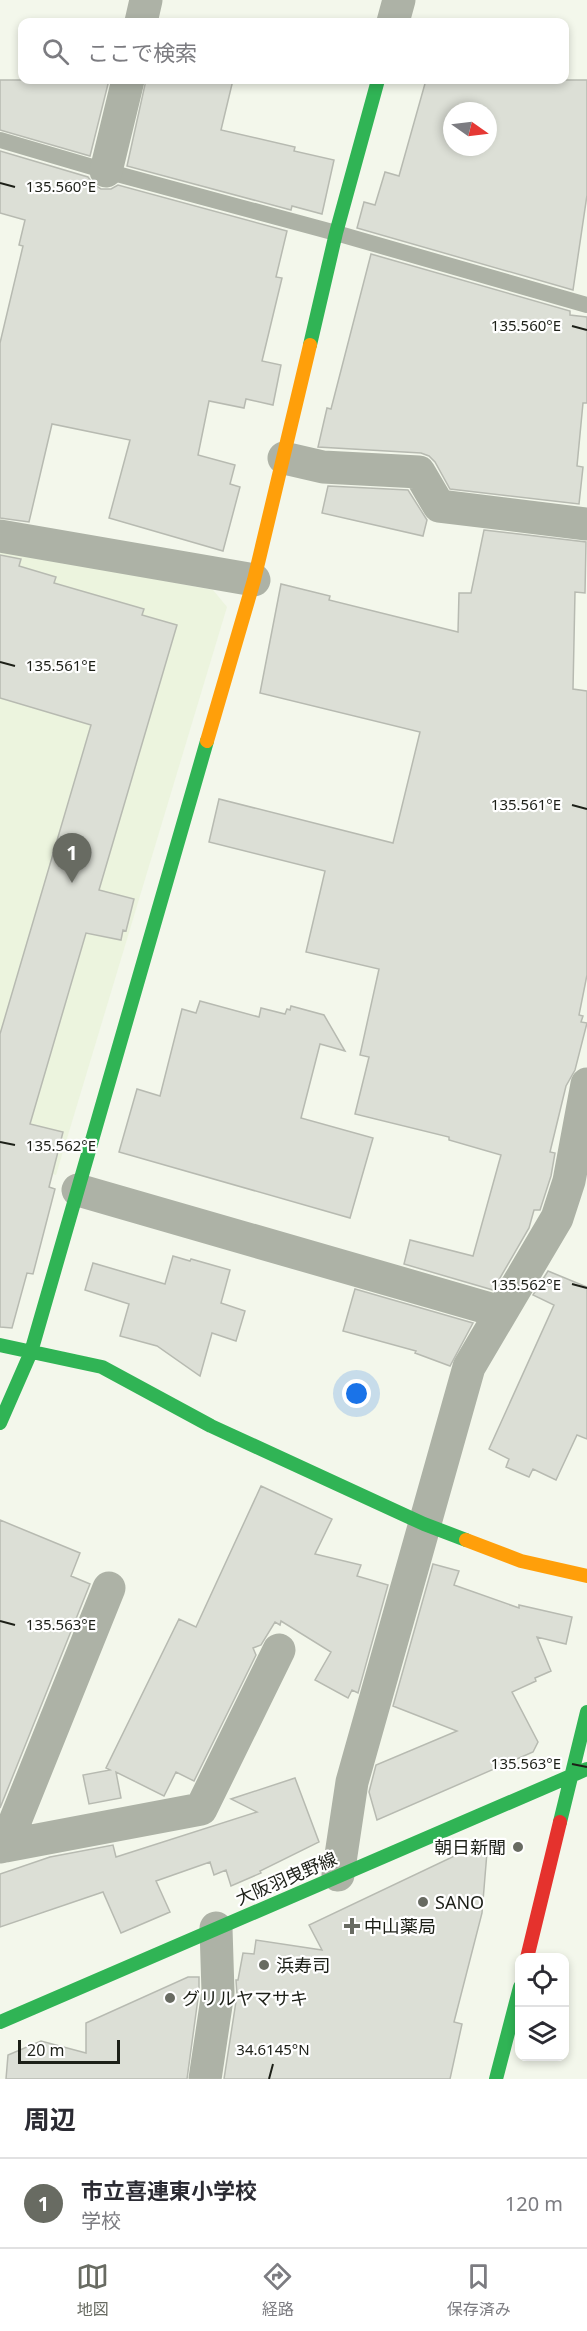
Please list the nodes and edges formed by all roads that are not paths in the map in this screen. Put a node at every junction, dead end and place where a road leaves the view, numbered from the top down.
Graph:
1 (146, 0) edge
2 (399, 0) edge
3 (142, 18) edge
4 (394, 18) edge
5 (127, 84) edge
6 (377, 84) edge
7 (0, 140) edge
8 (106, 171) junction
9 (336, 233) junction
10 (587, 305) edge
11 (284, 458) junction
12 (587, 524) edge
13 (0, 536) edge
14 (255, 580) junction
15 (587, 1084) edge
16 (78, 1190) junction
17 (501, 1312) junction
18 (0, 1345) edge
19 (31, 1352) junction
20 (0, 1423) edge
21 (424, 1524) junction
22 (587, 1576) edge
23 (109, 1588) dead end
24 (279, 1650) dead end
25 (587, 1712) edge
26 (587, 1769) edge
27 (573, 1775) junction
28 (2, 1846) edge
29 (338, 1875) junction
30 (216, 1928) junction
31 (528, 1953) edge
32 (515, 2003) edge
33 (0, 2022) edge
34 (205, 2079) edge
35 (496, 2079) edge

1 - 3 street
2 - 4 street
5 - 8 street
6 - 9 street
7 - 8 lane
8 - 9 lane
9 - 10 lane
9 - 11 street
11 - 12 street
11 - 14 street
13 - 14 street
14 - 16 street
15 - 17 street
16 - 17 street
16 - 19 street
17 - 21 street
18 - 19 street
19 - 20 street
19 - 21 street
21 - 22 street
21 - 29 street
23 - 28 street
24 - 28 street
25 - 27 street
26 - 27 street, 大阪羽曳野線
27 - 29 street, 大阪羽曳野線
27 - 31 street
29 - 30 street, 大阪羽曳野線
30 - 33 street, 大阪羽曳野線
30 - 34 street
32 - 35 street

